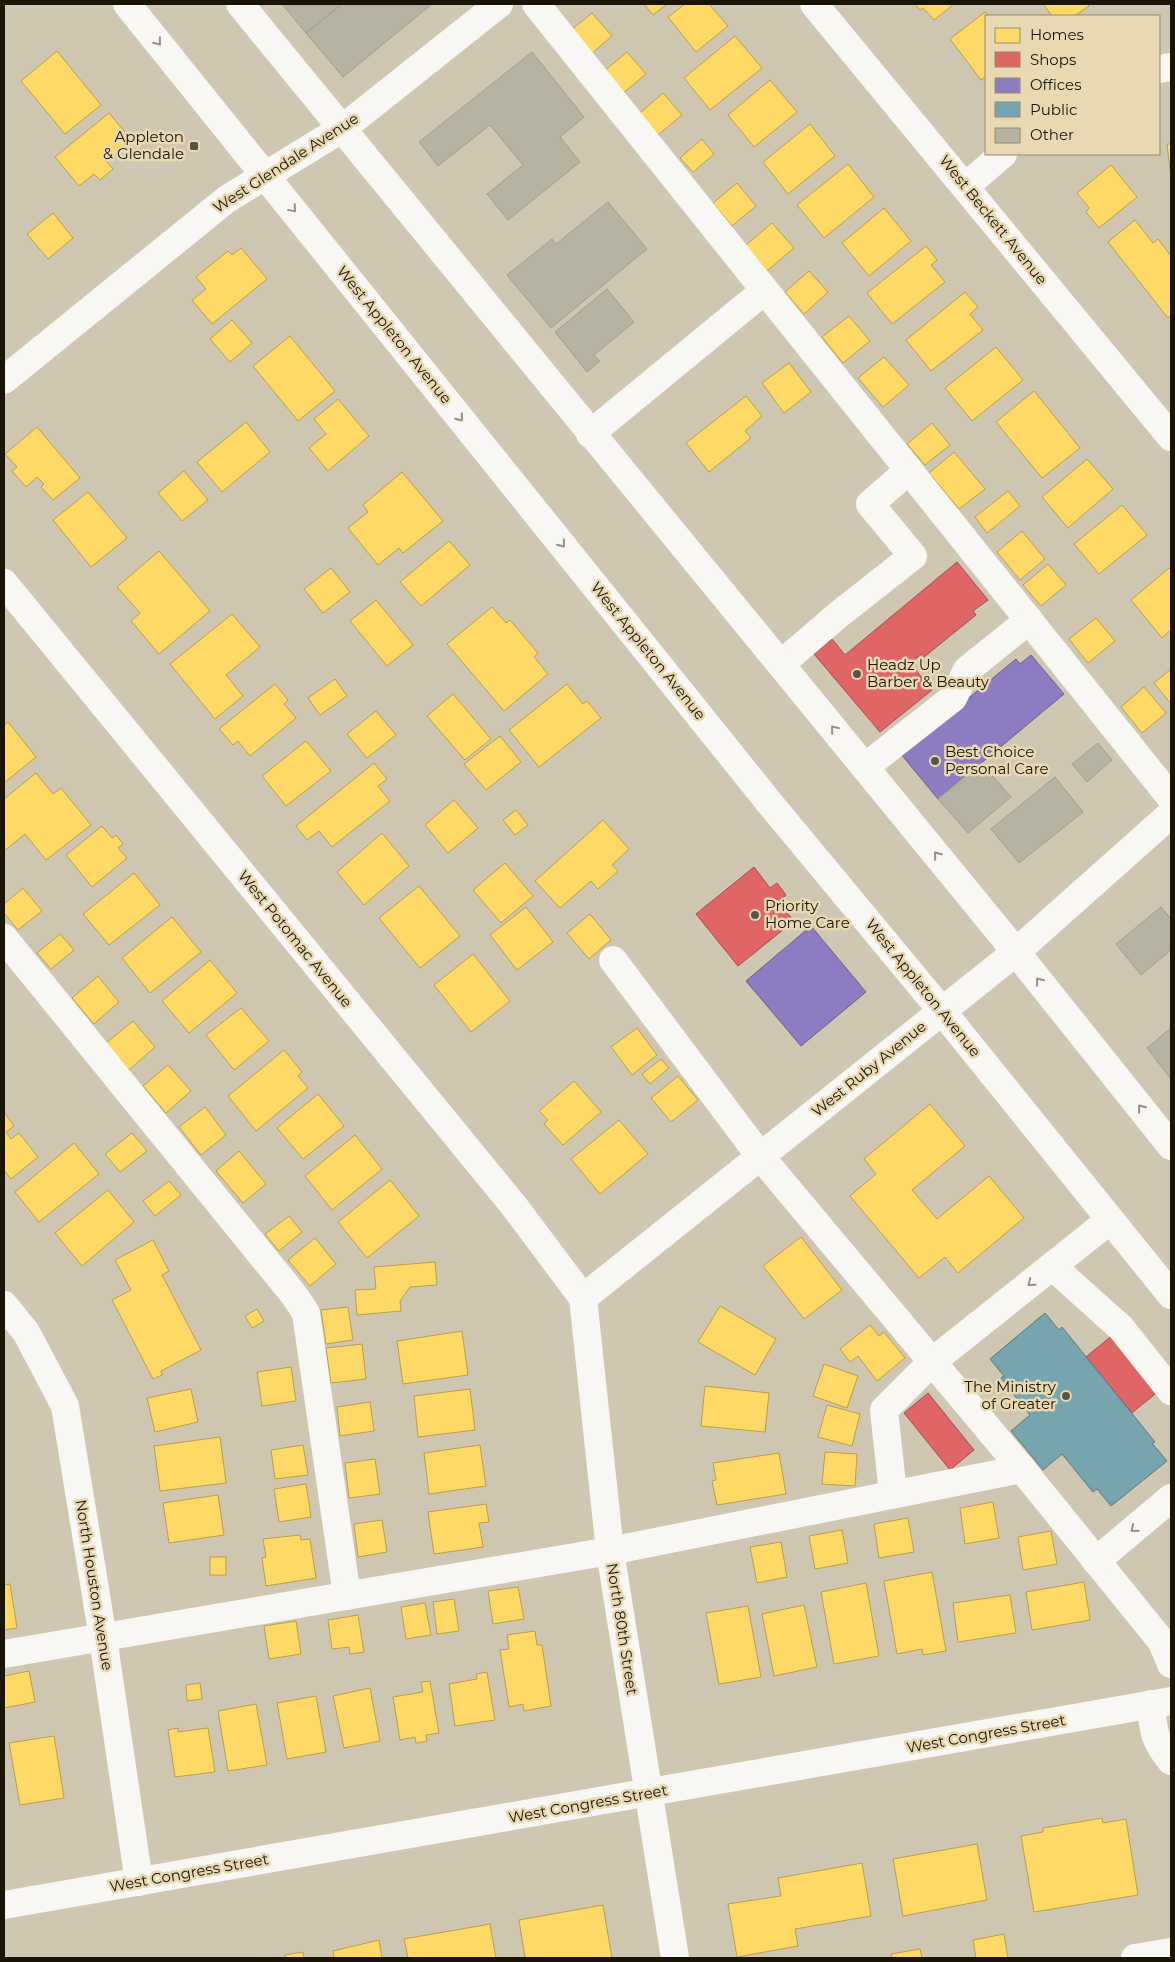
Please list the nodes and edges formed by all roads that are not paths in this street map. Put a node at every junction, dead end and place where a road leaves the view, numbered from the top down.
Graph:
1 (127, 4) edge
2 (240, 4) edge
3 (499, 4) edge
4 (536, 4) edge
5 (814, 4) edge
6 (342, 128) junction
7 (1001, 155) edge
8 (266, 177) junction
9 (966, 186) junction
10 (764, 290) junction
11 (4, 380) edge
12 (590, 434) junction
13 (1171, 436) edge
14 (909, 470) junction
15 (4, 583) edge
16 (1029, 620) junction
17 (781, 664) junction
18 (865, 767) junction
19 (1171, 798) edge
20 (1171, 814) edge
21 (4, 938) edge
22 (1016, 952) junction
23 (614, 960) dead end
24 (942, 1011) junction
25 (1171, 1146) edge
26 (760, 1156) junction
27 (1110, 1220) junction
28 (1052, 1266) junction
29 (1171, 1295) edge
30 (582, 1298) junction
31 (4, 1305) edge
32 (932, 1361) junction
33 (1171, 1391) edge
34 (1022, 1469) junction
35 (893, 1494) junction
36 (1171, 1498) edge
37 (610, 1551) junction
38 (1096, 1561) junction
39 (347, 1596) junction
40 (103, 1638) junction
41 (4, 1654) edge
42 (1171, 1664) edge
43 (1161, 1703) edge
44 (1171, 1761) edge
45 (647, 1793) junction
46 (139, 1882) junction
47 (4, 1905) edge
48 (1171, 1952) edge
49 (675, 1958) edge
50 (1135, 1958) edge

1 -> 8 street, West Appleton Avenue
2 - 6 street
3 - 6 street, West Glendale Avenue
4 - 10 street
5 - 9 street, West Beckett Avenue
6 - 8 street, West Glendale Avenue
6 - 12 street
7 - 9 street
8 - 11 street, West Glendale Avenue
8 -> 24 street, West Appleton Avenue
9 - 13 street, West Beckett Avenue
10 - 12 street
10 - 14 street
12 - 17 street
14 - 16 street
14 - 17 street
15 - 30 street, West Potomac Avenue
16 - 18 street
16 - 19 street
18 -> 17 street
22 -> 18 street
20 - 22 street, West Ruby Avenue
21 - 39 street
22 - 24 street, West Ruby Avenue
25 -> 22 street
23 - 26 street
24 - 26 street, West Ruby Avenue
24 - 27 street, West Appleton Avenue
26 - 30 street, West Ruby Avenue
26 - 32 street
27 - 28 street
27 - 29 street, West Appleton Avenue
28 -> 32 street
28 - 33 street
30 - 37 street, North 80th Street
31 - 40 street, North Houston Avenue
32 - 34 street
32 - 35 street
34 - 35 street
34 - 38 street
35 - 37 street
36 -> 38 street
37 - 39 street
37 - 45 street, North 80th Street
38 - 42 street
39 - 40 street
40 - 41 street
40 - 46 street, North Houston Avenue
43 - 44 street
43 - 45 street, West Congress Street
45 - 46 street, West Congress Street
45 - 49 street, North 80th Street
46 - 47 street, West Congress Street
48 - 50 street

